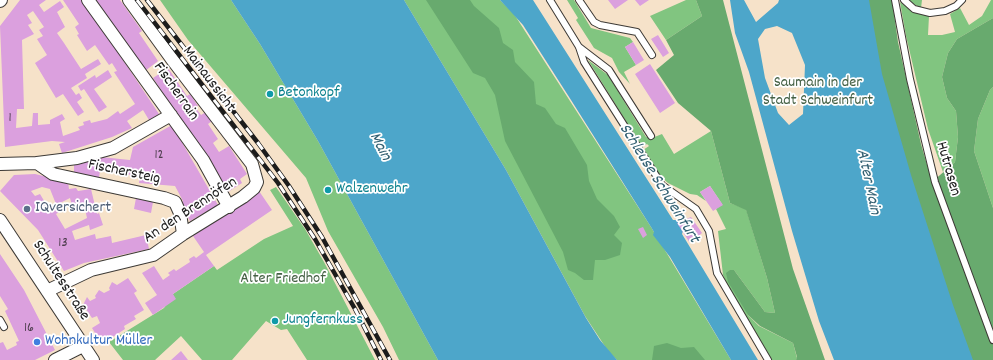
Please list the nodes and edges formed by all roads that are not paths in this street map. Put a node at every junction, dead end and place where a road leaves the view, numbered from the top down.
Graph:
1 (88, 0) edge
2 (129, 0) edge
3 (550, 0) edge
4 (579, 0) edge
5 (895, 0) edge
6 (904, 0) edge
7 (962, 0) edge
8 (579, 47) junction
9 (652, 56) dead end
10 (171, 115) junction
11 (651, 136) dead end
12 (37, 163) junction
13 (0, 164) edge
14 (257, 182) joint
15 (229, 207) junction
16 (0, 220) edge
17 (183, 234) junction
18 (47, 291) junction
19 (0, 320) edge
20 (4, 327) dead end
21 (993, 340) edge
22 (83, 346) junction
23 (55, 360) edge
24 (93, 360) edge
25 (768, 360) edge

1 - 10 street, Fischerrain
2 - 14 street, Mainaussicht
3 - 8 lane
4 - 9 lane
5 - 21 lane, Hutrasen
6 - 7 lane
8 - 11 lane
8 - 25 lane
10 - 12 street, Fischersteig
10 - 15 street, Fischerrain
12 - 13 street, Fischersteig
12 - 17 street, Fischersteig
14 - 15 street, An den Brennöfen
15 - 17 street, An den Brennöfen
16 - 18 street, Schultesstraße
17 - 18 street, An den Brennöfen
18 - 22 street, Schultesstraße
19 - 20 lane
22 - 23 street
22 - 24 street, Schultesstraße

